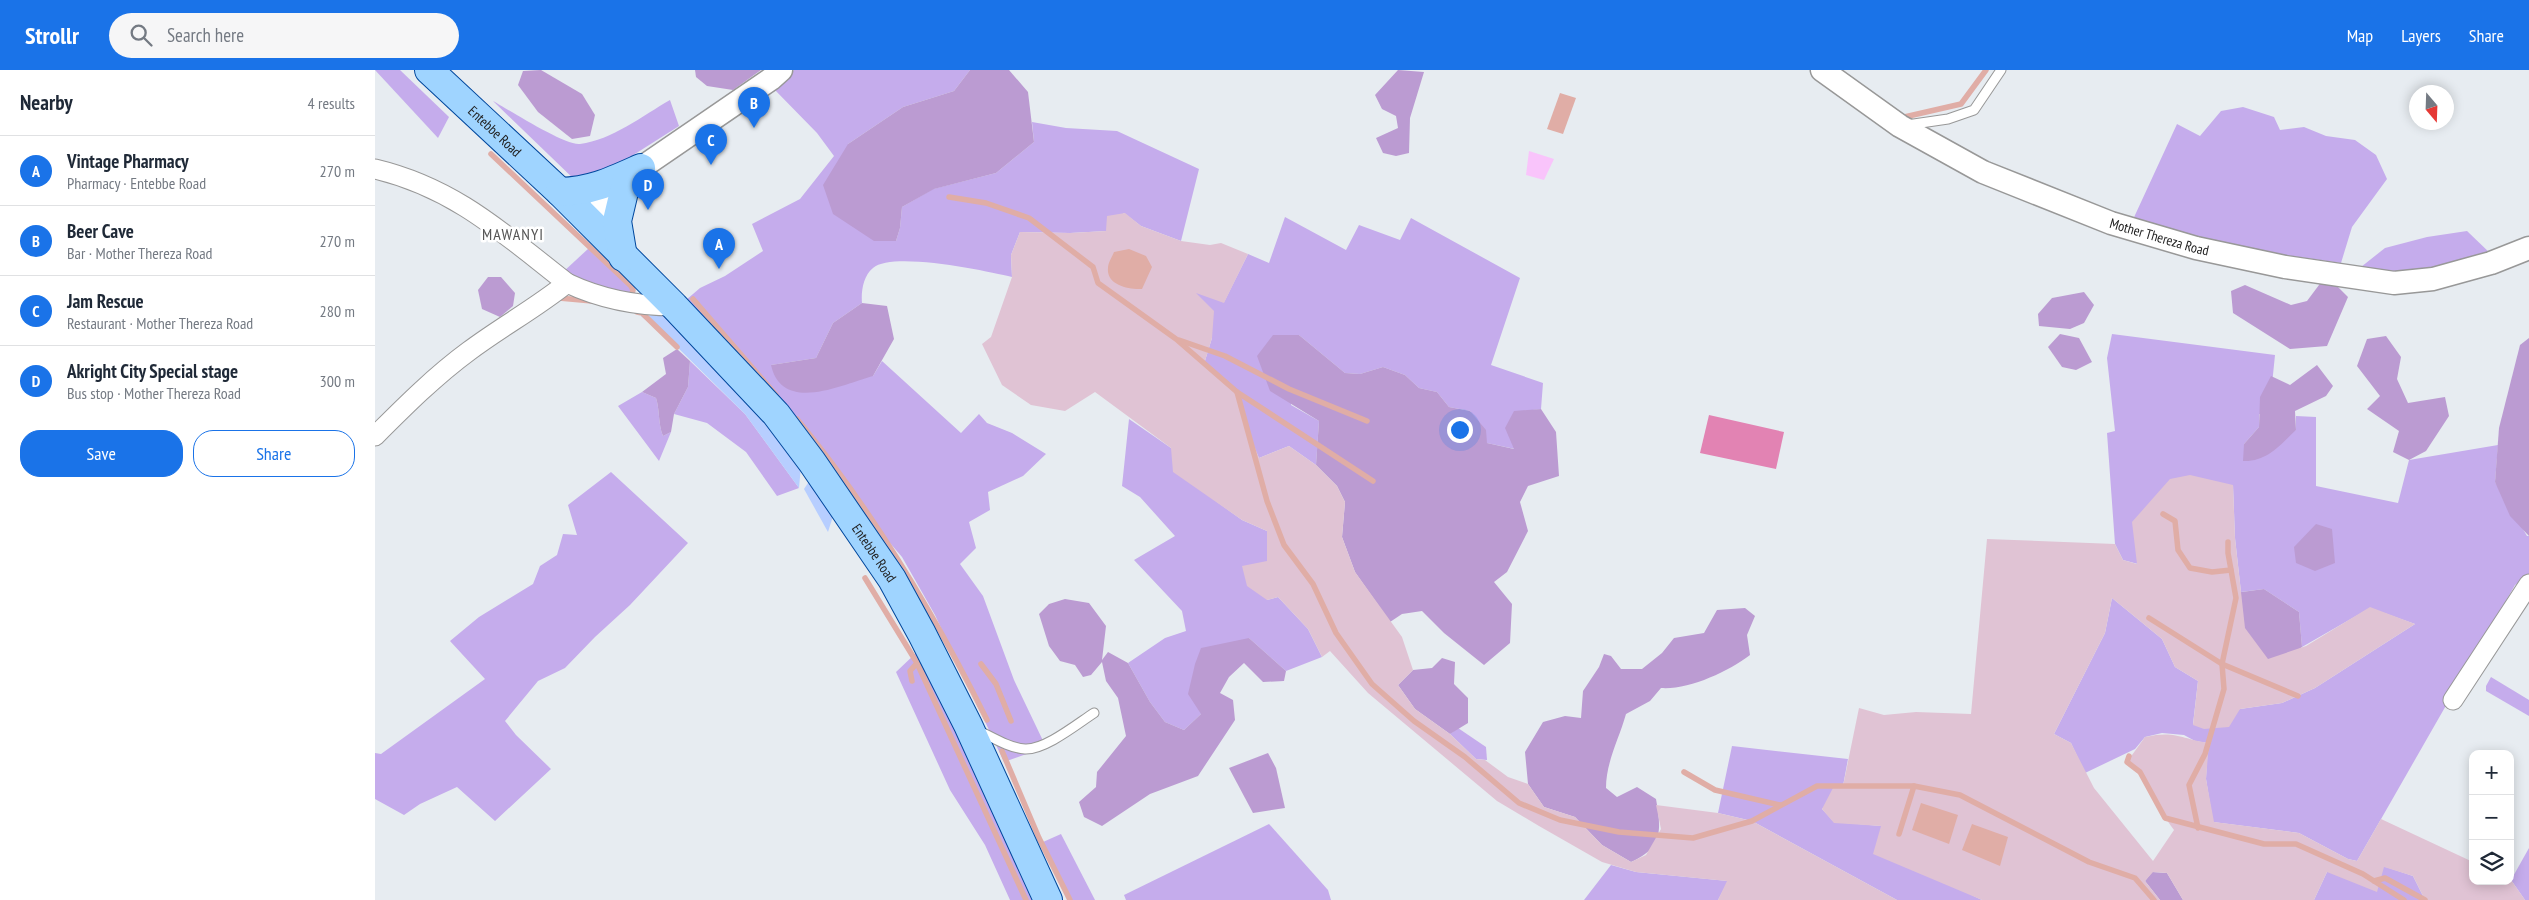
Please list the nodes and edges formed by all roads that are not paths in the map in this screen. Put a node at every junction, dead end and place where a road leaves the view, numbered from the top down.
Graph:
1 (429, 70) edge
2 (781, 70) edge
3 (1821, 70) edge
4 (2001, 70) edge
5 (1900, 126) junction
6 (375, 170) edge
7 (634, 174) junction
8 (559, 192) junction
9 (588, 221) junction
10 (2529, 248) edge
11 (623, 257) junction
12 (567, 283) junction
13 (674, 306) junction
14 (375, 436) edge
15 (2529, 584) edge
16 (2453, 700) dead end
17 (1094, 713) dead end
18 (968, 725) junction
19 (1048, 900) edge

1 - 8 main road, Entebbe Road
2 - 7 street
3 - 5 street, Mother Thereza Road
4 - 5 lane
5 - 10 street, Mother Thereza Road
6 - 12 street
7 - 8 main road
7 - 9 street
7 - 11 main road
8 - 9 main road, Entebbe Road
9 - 11 main road, Entebbe Road
11 - 13 main road, Entebbe Road
12 - 13 street
12 - 14 street
13 - 18 main road, Entebbe Road
15 - 16 street
17 - 18 lane
18 - 19 main road, Entebbe Road

